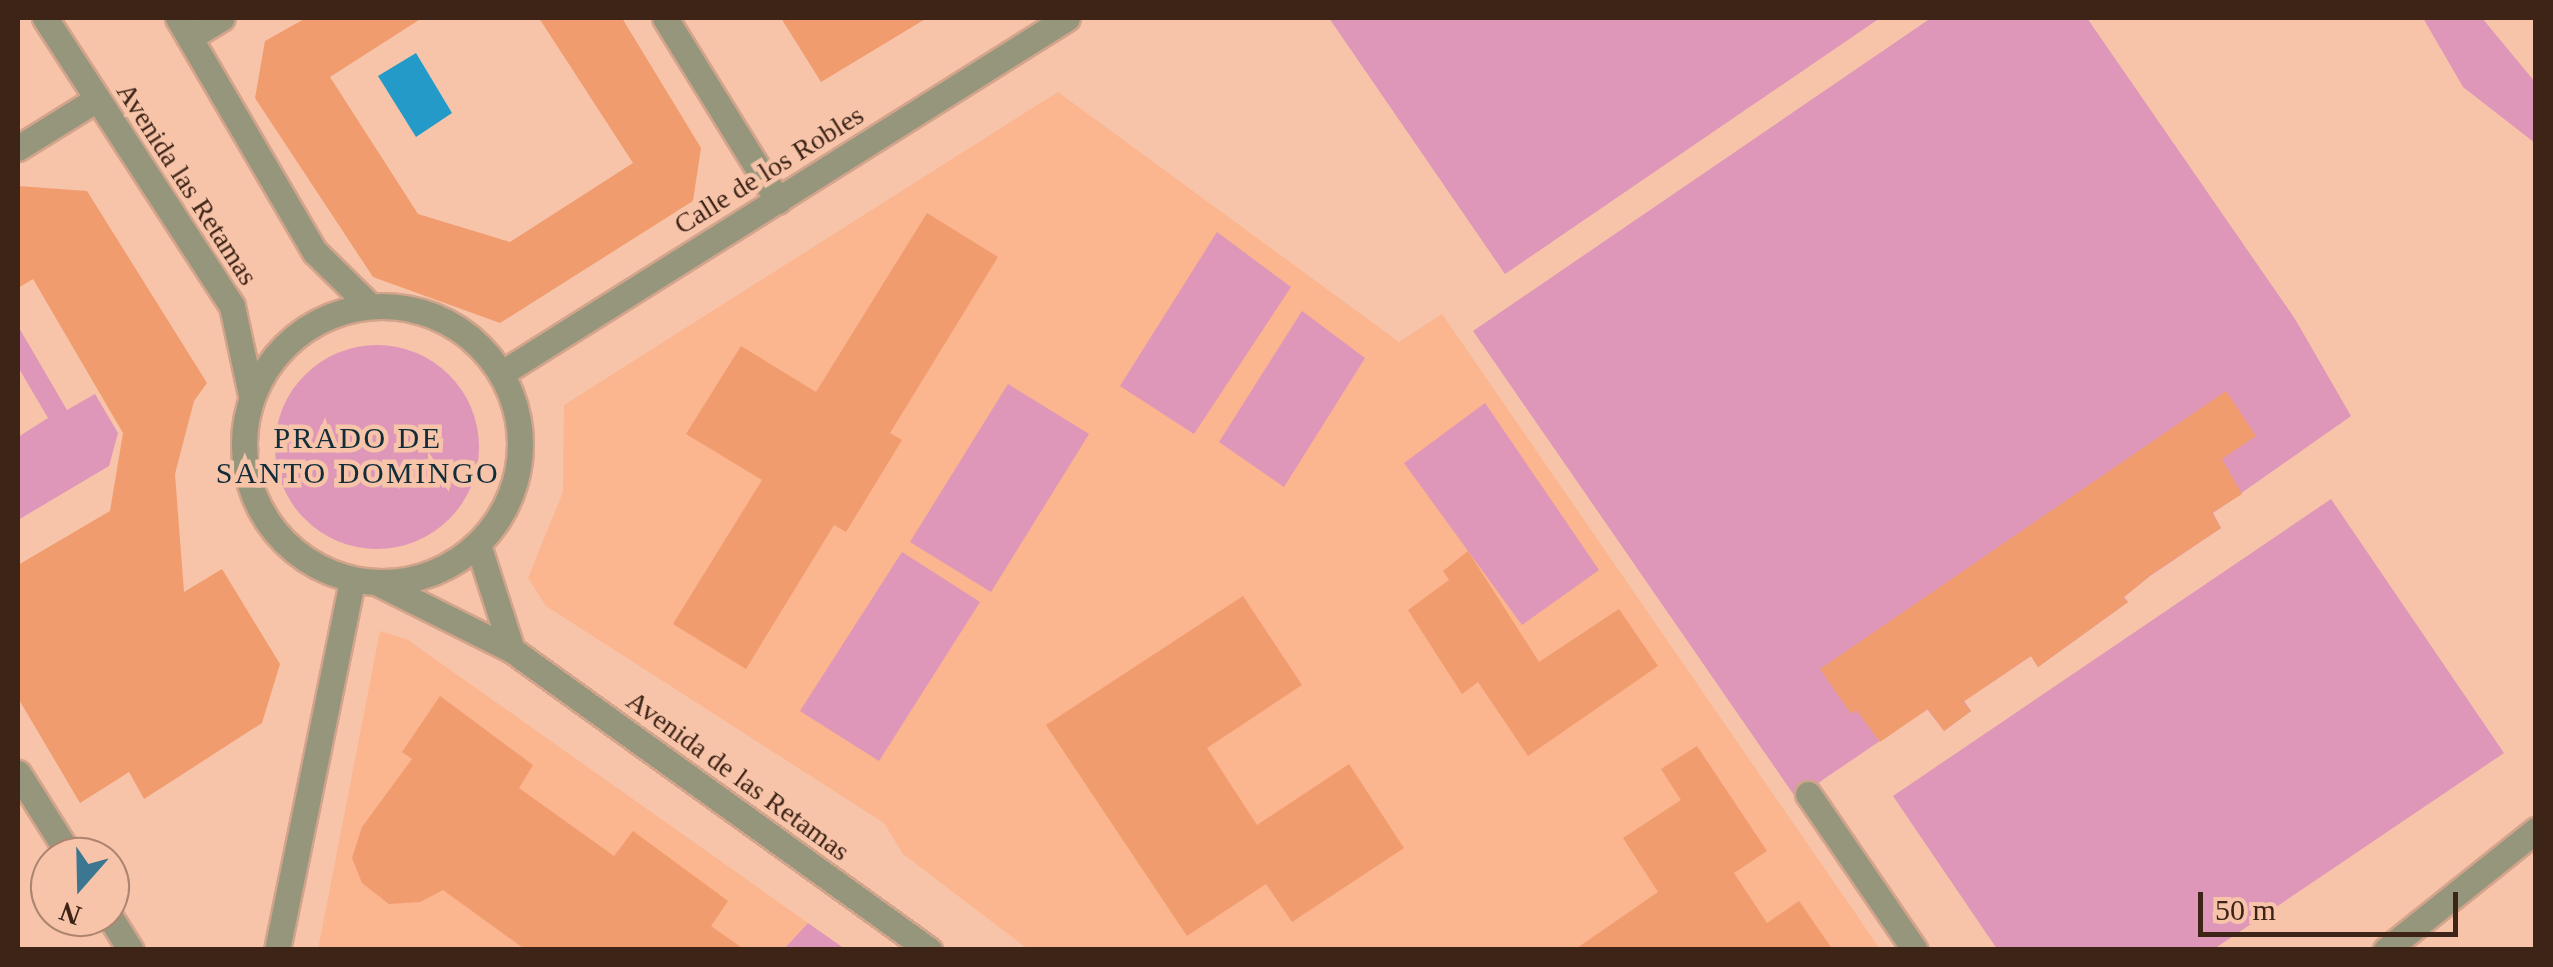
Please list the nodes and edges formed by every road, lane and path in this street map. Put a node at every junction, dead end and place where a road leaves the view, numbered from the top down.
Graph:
1 (45, 18) edge
2 (222, 18) edge
3 (665, 18) edge
4 (1067, 18) edge
5 (184, 27) edge
6 (96, 99) junction
7 (18, 148) edge
8 (778, 202) junction
9 (369, 305) junction
10 (502, 373) junction
11 (251, 395) junction
12 (478, 545) junction
13 (352, 580) junction
14 (378, 583) junction
15 (512, 650) junction
16 (18, 774) edge
17 (1808, 794) dead end
18 (2536, 830) edge
19 (58, 837) edge
20 (277, 950) edge
21 (930, 950) edge
22 (1915, 950) edge
23 (2386, 950) edge

1 - 6 street, Avenida las Retamas
2 - 5 street
3 - 8 street
4 - 8 street, Calle de los Robles
5 - 9 street
6 - 7 street
6 - 11 street, Avenida las Retamas
8 - 10 street, Calle de los Robles
9 - 10 street
9 - 11 street
10 - 12 street
11 - 13 street
12 - 14 street
12 - 15 street
13 - 14 street
13 - 20 street
14 - 15 street, Avenida de las Retamas
15 - 21 street, Avenida de las Retamas
16 - 19 street
17 - 22 street
18 - 23 street

